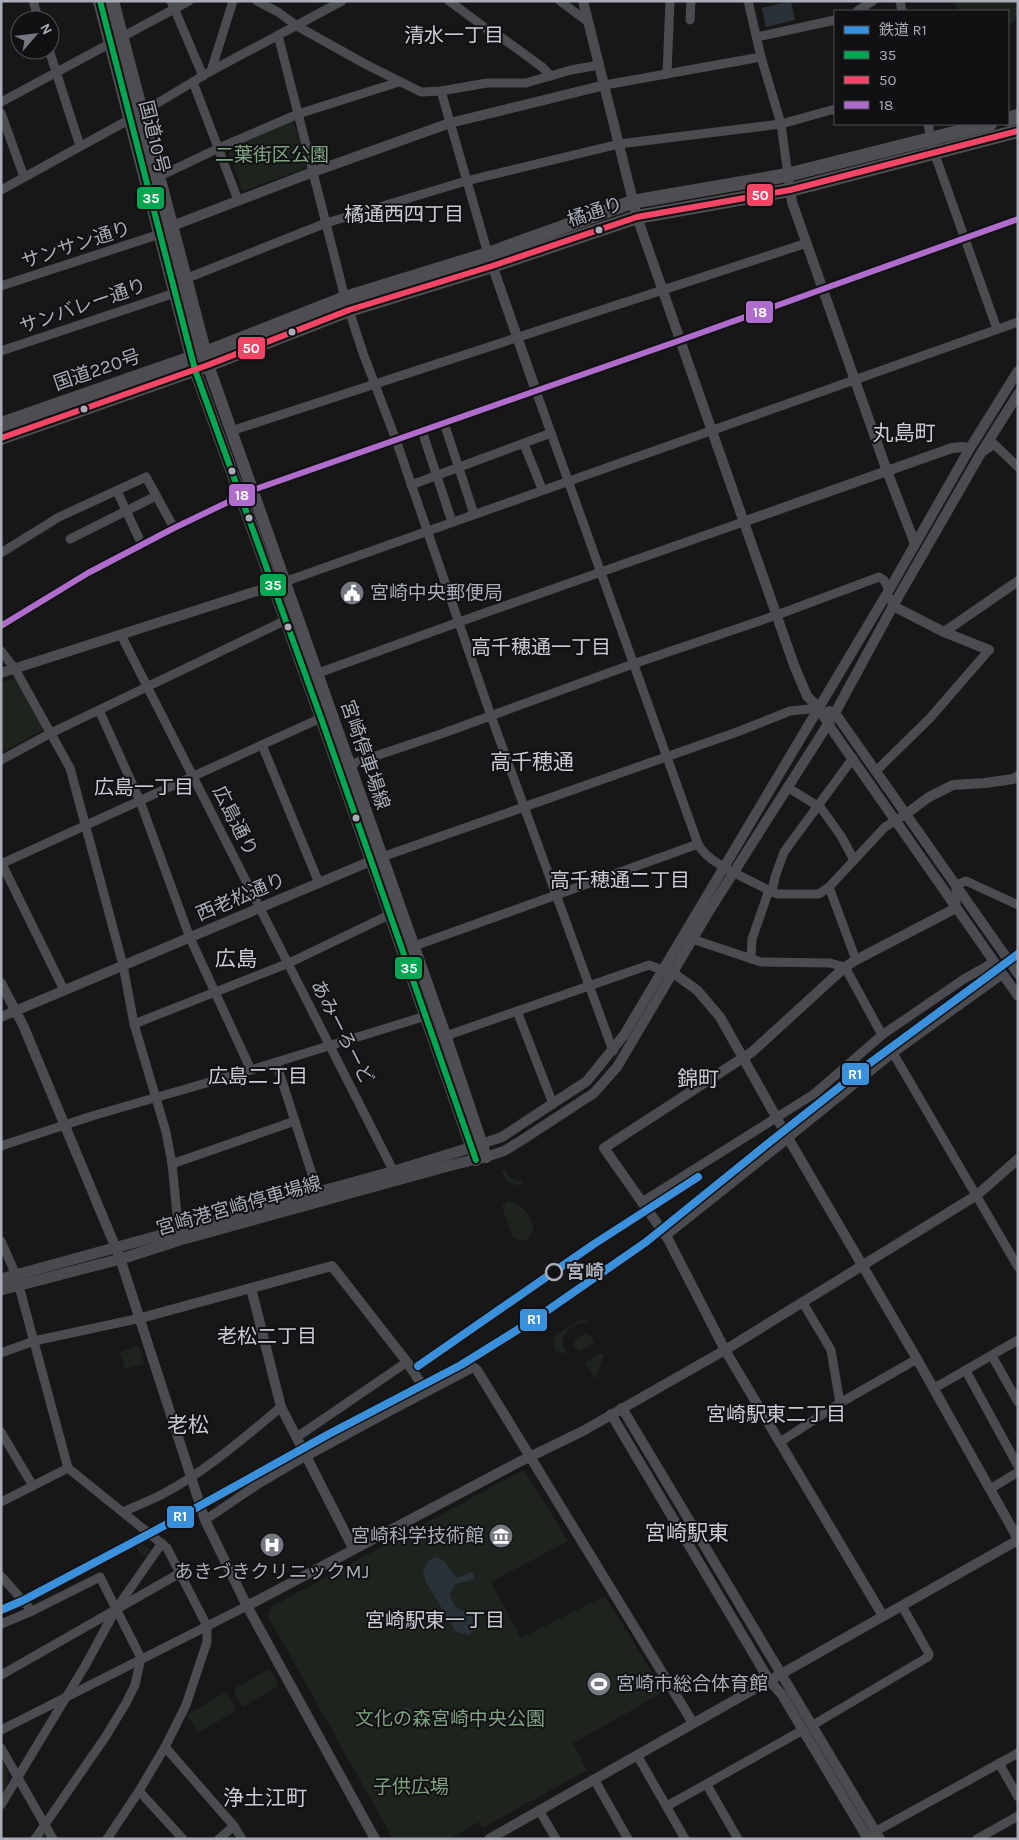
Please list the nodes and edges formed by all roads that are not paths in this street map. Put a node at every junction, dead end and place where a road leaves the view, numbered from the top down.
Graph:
1 (100, 1) edge
2 (112, 1) edge
3 (189, 1) edge
4 (233, 1) edge
5 (258, 1) edge
6 (342, 1) edge
7 (449, 1) edge
8 (560, 1) edge
9 (583, 1) edge
10 (670, 1) edge
11 (691, 1) edge
12 (748, 1) edge
13 (873, 1) edge
14 (173, 5) edge
15 (329, 5) edge
16 (859, 10) edge
17 (690, 20) dead end
18 (834, 20) edge
19 (588, 22) junction
20 (297, 26) junction
21 (278, 35) junction
22 (757, 37) junction
23 (116, 40) junction
24 (761, 58) junction
25 (52, 60) edge
26 (599, 65) junction
27 (211, 71) junction
28 (56, 74) junction
29 (667, 74) junction
30 (203, 76) junction
31 (551, 76) junction
32 (193, 82) junction
33 (399, 82) junction
34 (604, 85) junction
35 (441, 91) junction
36 (1, 102) edge
37 (834, 109) edge
38 (1, 112) edge
39 (298, 114) junction
40 (135, 115) junction
41 (450, 123) junction
42 (781, 124) junction
43 (928, 125) edge
44 (987, 125) edge
45 (1018, 131) edge
46 (619, 144) junction
47 (80, 146) junction
48 (933, 146) junction
49 (219, 148) junction
50 (313, 172) junction
51 (787, 175) junction
52 (24, 177) junction
53 (158, 177) junction
54 (466, 181) junction
55 (1, 190) edge
56 (790, 190) junction
57 (238, 200) junction
58 (632, 202) junction
59 (637, 218) junction
60 (1018, 219) edge
61 (326, 223) junction
62 (166, 230) junction
63 (965, 237) junction
64 (807, 243) junction
65 (490, 260) junction
66 (186, 279) junction
67 (1, 286) edge
68 (824, 289) junction
69 (662, 290) junction
70 (175, 292) junction
71 (347, 304) junction
72 (1018, 322) edge
73 (997, 329) junction
74 (518, 337) junction
75 (681, 340) junction
76 (1, 351) edge
77 (200, 361) junction
78 (1018, 370) edge
79 (855, 379) junction
80 (375, 384) junction
81 (536, 391) junction
82 (1018, 394) edge
83 (444, 423) junction
84 (1, 424) edge
85 (712, 430) junction
86 (231, 431) junction
87 (422, 431) junction
88 (551, 433) junction
89 (1, 438) edge
90 (396, 440) junction
91 (524, 444) junction
92 (970, 448) junction
93 (981, 453) junction
94 (1018, 467) edge
95 (459, 468) junction
96 (887, 471) junction
97 (437, 475) junction
98 (567, 480) junction
99 (410, 485) junction
100 (542, 489) junction
101 (253, 490) junction
102 (117, 491) junction
103 (156, 496) junction
104 (241, 496) junction
105 (126, 510) junction
106 (474, 514) junction
107 (452, 522) junction
108 (744, 522) junction
109 (174, 528) junction
110 (427, 531) junction
111 (70, 538) dead end
112 (142, 544) junction
113 (915, 544) junction
114 (1, 553) edge
115 (600, 572) junction
116 (1018, 581) edge
117 (279, 584) junction
118 (889, 590) junction
119 (893, 606) junction
120 (777, 615) junction
121 (286, 620) junction
122 (459, 622) junction
123 (1, 626) edge
124 (944, 632) junction
125 (121, 635) junction
126 (988, 650) joint
127 (1, 651) edge
128 (633, 664) junction
129 (15, 669) junction
130 (1, 673) edge
131 (311, 676) junction
132 (148, 687) junction
133 (819, 708) junction
134 (99, 710) junction
135 (835, 713) junction
136 (491, 716) junction
137 (321, 718) junction
138 (828, 724) junction
139 (51, 732) junction
140 (262, 745) junction
141 (666, 756) junction
142 (853, 758) junction
143 (1, 760) edge
144 (344, 767) junction
145 (876, 771) junction
146 (193, 776) junction
147 (1018, 776) edge
148 (786, 787) junction
149 (140, 800) junction
150 (817, 805) junction
151 (525, 806) junction
152 (906, 814) junction
153 (896, 820) junction
154 (86, 825) junction
155 (698, 844) junction
156 (377, 858) junction
157 (854, 860) junction
158 (1, 863) edge
159 (730, 869) junction
160 (319, 883) junction
161 (956, 885) junction
162 (830, 887) junction
163 (771, 891) junction
164 (556, 895) junction
165 (1018, 905) edge
166 (260, 908) junction
167 (956, 908) junction
168 (396, 914) junction
169 (190, 938) junction
170 (692, 939) junction
171 (408, 948) junction
172 (751, 959) junction
173 (856, 960) junction
174 (994, 962) junction
175 (288, 963) junction
176 (123, 965) junction
177 (845, 967) junction
178 (1016, 967) edge
179 (662, 970) junction
180 (673, 973) junction
181 (1002, 974) junction
182 (1, 983) edge
183 (589, 986) junction
184 (64, 990) junction
185 (215, 993) junction
186 (1018, 996) edge
187 (16, 1010) junction
188 (517, 1011) junction
189 (432, 1014) junction
190 (1, 1017) edge
191 (134, 1024) junction
192 (882, 1035) junction
193 (440, 1038) junction
194 (330, 1045) junction
195 (613, 1051) junction
196 (894, 1053) junction
197 (744, 1058) junction
198 (276, 1062) junction
199 (252, 1070) junction
200 (157, 1096) junction
201 (553, 1104) junction
202 (777, 1118) junction
203 (295, 1121) junction
204 (64, 1125) junction
205 (788, 1138) junction
206 (1, 1146) edge
207 (479, 1152) junction
208 (1018, 1159) edge
209 (172, 1164) junction
210 (396, 1176) junction
211 (977, 1195) junction
212 (319, 1197) junction
213 (642, 1202) junction
214 (179, 1235) junction
215 (666, 1235) junction
216 (1, 1241) edge
217 (118, 1253) junction
218 (1016, 1261) edge
219 (862, 1266) junction
220 (1, 1279) edge
221 (17, 1280) junction
222 (251, 1288) junction
223 (1, 1290) edge
224 (803, 1303) junction
225 (141, 1318) junction
226 (1018, 1340) edge
227 (34, 1341) junction
228 (726, 1350) junction
229 (1, 1353) edge
230 (992, 1356) junction
231 (916, 1359) junction
232 (407, 1362) junction
233 (966, 1371) junction
234 (933, 1389) junction
235 (426, 1391) junction
236 (1017, 1400) edge
237 (840, 1403) junction
238 (281, 1406) junction
239 (622, 1408) junction
240 (611, 1414) junction
241 (1, 1432) edge
242 (297, 1438) junction
243 (780, 1442) junction
244 (306, 1456) junction
245 (529, 1456) junction
246 (1018, 1466) edge
247 (68, 1468) junction
248 (1018, 1472) edge
249 (190, 1477) junction
250 (33, 1486) junction
251 (990, 1489) junction
252 (1, 1502) edge
253 (123, 1512) junction
254 (205, 1520) junction
255 (1018, 1539) edge
256 (162, 1543) junction
257 (353, 1548) junction
258 (180, 1573) junction
259 (1, 1576) edge
260 (247, 1606) junction
261 (902, 1606) junction
262 (116, 1609) junction
263 (32, 1611) junction
264 (883, 1616) junction
265 (1, 1624) edge
266 (207, 1626) junction
267 (141, 1658) junction
268 (780, 1674) junction
269 (1, 1675) edge
270 (769, 1680) junction
271 (64, 1698) junction
272 (693, 1723) junction
273 (813, 1725) junction
274 (1, 1730) edge
275 (803, 1730) junction
276 (165, 1747) junction
277 (1, 1748) edge
278 (1018, 1753) edge
279 (638, 1754) junction
280 (999, 1763) junction
281 (18, 1777) junction
282 (594, 1780) junction
283 (707, 1785) junction
284 (139, 1791) junction
285 (1018, 1796) edge
286 (1, 1805) edge
287 (667, 1806) junction
288 (539, 1810) junction
289 (1018, 1816) edge
290 (44, 1824) junction
291 (234, 1826) junction
292 (111, 1837) edge
293 (871, 1837) edge
294 (35, 1839) edge
295 (53, 1839) edge
296 (183, 1839) edge
297 (219, 1839) edge
298 (242, 1839) edge
299 (375, 1839) edge
300 (489, 1839) edge
301 (556, 1839) edge
302 (628, 1839) edge
303 (685, 1839) edge
304 (738, 1839) edge
305 (977, 1839) edge

1 - 23 highway, 国道10号
2 - 23 highway, 国道10号
3 - 14 street
4 - 27 street
5 - 20 street
6 - 15 street
7 - 31 street
8 - 19 street
9 - 19 street
10 - 29 street
11 - 17 street
12 - 22 street
13 - 16 street
14 - 23 street
14 - 30 street
15 - 20 street
18 - 22 street
19 - 26 street
20 - 21 street
20 - 33 street
21 - 27 street
21 - 39 street
22 - 24 street
23 - 28 street
23 - 40 highway, 国道10号
24 - 29 street
24 - 42 street
25 - 28 street
26 - 31 street
26 - 34 street
27 - 30 street
28 - 36 street
28 - 47 street
29 - 34 street
30 - 32 street
31 - 35 street
32 - 40 street
32 - 49 street
33 - 35 street
33 - 39 street
34 - 41 street
34 - 46 street
35 - 41 street
37 - 42 street
38 - 52 street
39 - 49 street
39 - 50 street
40 - 47 street
40 - 53 highway, 国道10号
40 - 62 highway, 国道10号
41 - 50 street
41 - 54 street
42 - 46 street
42 - 51 street
43 - 48 street
44 - 48 highway, 橘通り
45 - 48 highway, 橘通り
46 - 54 street
46 - 58 street
47 - 52 street
48 - 51 highway, 橘通り
48 - 56 highway, 橘通り
48 - 63 street
49 - 53 street
49 - 57 street
50 - 57 street
50 - 61 street
51 - 56 street
51 - 58 highway, 橘通り
52 - 55 street
53 - 62 highway, 国道10号
54 - 61 street
54 - 65 street
56 - 59 highway, 橘通り
56 - 64 street
57 - 62 street
58 - 59 street
58 - 65 highway, 橘通り
59 - 65 highway, 橘通り
59 - 69 street
60 - 63 street
61 - 66 street
61 - 71 street
62 - 66 highway, 国道10号
62 - 67 street, サンサン通り
62 - 70 highway, 国道10号
63 - 68 street
63 - 73 street
64 - 68 street
64 - 69 street
65 - 71 highway, 橘通り
65 - 74 street
66 - 77 highway, 国道10号
68 - 75 street
68 - 79 street
69 - 74 street
69 - 75 street
70 - 76 street, サンバレー通り
70 - 77 highway, 国道10号
71 - 77 highway, 橘通り
71 - 80 street
72 - 73 street
73 - 79 street
74 - 80 street
74 - 81 street
75 - 81 street
75 - 85 street
77 - 84 highway, 国道220号
77 - 86 main road, 宮崎停車場線
77 - 89 highway, 国道220号
77 - 104 main road, 宮崎停車場線
78 - 92 street
79 - 85 street
79 - 96 street
80 - 86 street
80 - 90 street
81 - 83 street
81 - 88 street
82 - 93 street
83 - 87 street
83 - 95 street
85 - 98 street
85 - 108 street
86 - 101 main road, 宮崎停車場線
87 - 90 street
87 - 97 street
88 - 91 street
88 - 98 street
90 - 99 street
90 - 101 street
91 - 95 street
91 - 100 street
92 - 93 street
92 - 96 street
92 - 113 street
93 - 94 street
93 - 119 street
95 - 97 street
95 - 106 street
96 - 108 street
96 - 113 street
97 - 99 street
97 - 107 street
98 - 100 street
98 - 115 street
99 - 110 street
100 - 106 street
101 - 104 street
101 - 117 main road, 宮崎停車場線
102 - 103 street
102 - 105 street
102 - 114 street
103 - 105 street
103 - 109 street
104 - 109 street
104 - 117 main road, 宮崎停車場線
105 - 111 street
105 - 112 street
106 - 107 street
107 - 110 street
108 - 115 street
108 - 120 street
109 - 112 street
110 - 117 street
110 - 122 street
112 - 123 street
113 - 118 street
115 - 122 street
115 - 128 street
116 - 124 street
117 - 121 main road, 宮崎停車場線
117 - 125 street
117 - 131 main road, 宮崎停車場線
118 - 119 street
118 - 120 street
118 - 133 street
119 - 124 street
119 - 135 street
120 - 128 street
120 - 133 street
121 - 131 main road, 宮崎停車場線
121 - 132 street
122 - 131 street
122 - 136 street
124 - 126 street
125 - 129 street
125 - 132 street, 広島通り
126 - 145 street
127 - 129 street
128 - 136 street
128 - 141 street
129 - 130 street
129 - 139 street
131 - 137 main road, 宮崎停車場線
131 - 144 main road, 宮崎停車場線
132 - 134 street
132 - 146 street, 広島通り
133 - 135 street
133 - 138 street
133 - 141 street
133 - 159 street
134 - 139 street
134 - 149 street
135 - 138 street
135 - 145 street
136 - 144 street
136 - 151 street
137 - 140 street
137 - 144 main road, 宮崎停車場線
138 - 142 street
138 - 148 street
139 - 143 street
139 - 154 street
140 - 146 street
140 - 160 street
141 - 151 street
141 - 155 street
142 - 150 street
142 - 153 street
144 - 156 main road, 宮崎停車場線
145 - 152 street
146 - 149 street
146 - 166 street, 広島通り
147 - 152 street
148 - 150 street
148 - 159 street
149 - 154 street
149 - 169 street
150 - 157 street
150 - 163 street
151 - 156 street
151 - 164 street
152 - 153 street
152 - 161 street
153 - 157 street
153 - 167 street
154 - 158 street
154 - 176 street
155 - 159 street
155 - 164 street
156 - 160 street, 西老松通り
156 - 168 main road, 宮崎停車場線
157 - 162 street
158 - 184 street
159 - 163 street
159 - 170 street
159 - 179 street
160 - 166 street, 西老松通り
161 - 165 street
161 - 167 street
161 - 178 street
162 - 163 street
162 - 173 street
163 - 172 street
164 - 171 street
164 - 183 street
166 - 169 street, 西老松通り
166 - 175 street, あみーろーど
167 - 173 street
167 - 174 street
168 - 171 main road, 宮崎停車場線
168 - 175 street
169 - 176 street, 西老松通り
169 - 185 street
170 - 172 street
170 - 180 street
171 - 189 main road, 宮崎停車場線
172 - 177 street
173 - 177 street
174 - 181 street
174 - 192 street
175 - 185 street
175 - 194 street, あみーろーど
176 - 184 street, 西老松通り
176 - 191 street
177 - 192 street
177 - 197 street
179 - 180 street
179 - 183 street
179 - 195 street
180 - 197 street
180 - 207 street
181 - 186 street
181 - 196 street
182 - 187 street
183 - 188 street
183 - 195 street
184 - 187 street, 西老松通り
185 - 191 street
185 - 199 street
187 - 190 street, 西老松通り
187 - 204 street
188 - 193 street
188 - 201 street
189 - 193 main road, 宮崎停車場線
189 - 194 street
191 - 200 street
192 - 202 street
193 - 207 main road, 宮崎停車場線
194 - 198 street
194 - 210 street, あみーろーど
195 - 201 street
196 - 205 street
196 - 211 street
197 - 202 street
197 - 213 street
198 - 199 street
198 - 203 street
199 - 200 street
200 - 204 street
200 - 209 street
201 - 207 street
202 - 205 street
202 - 213 street
203 - 209 street
203 - 212 street
204 - 206 street
204 - 217 street
205 - 215 street
205 - 219 street
207 - 210 main road, 宮崎港宮崎停車場線
208 - 211 street
209 - 214 street
210 - 212 main road, 宮崎港宮崎停車場線
211 - 218 street
211 - 219 street
212 - 214 main road, 宮崎港宮崎停車場線
213 - 215 street
214 - 217 main road, 宮崎港宮崎停車場線
215 - 228 street
216 - 221 street
217 - 221 main road, 宮崎港宮崎停車場線
217 - 225 street
219 - 224 street
219 - 231 street
220 - 221 main road, 宮崎港宮崎停車場線
221 - 223 main road, 宮崎港宮崎停車場線
221 - 227 street
222 - 225 street
222 - 232 street
222 - 238 street
224 - 228 street
224 - 237 street
225 - 227 street
225 - 249 street
226 - 230 street
227 - 229 street
227 - 247 street
228 - 239 street
228 - 243 street
230 - 233 street
230 - 236 street
231 - 234 street
231 - 237 street
232 - 235 street
232 - 242 street
233 - 234 street
233 - 246 street
234 - 251 street
235 - 244 street
235 - 245 street
237 - 243 street
238 - 242 street
238 - 249 street
239 - 240 street
239 - 268 street
240 - 245 street
240 - 270 street
241 - 250 street
242 - 244 street
243 - 264 street
244 - 254 street
244 - 257 street
245 - 257 street
245 - 272 street
247 - 250 street
247 - 253 street
248 - 251 street
249 - 253 street
249 - 254 street
250 - 252 street
251 - 255 street
253 - 256 street
254 - 260 street
255 - 261 street
256 - 258 street
256 - 262 street
257 - 260 street
258 - 262 street
258 - 266 street
259 - 263 street
260 - 266 street
260 - 299 street
261 - 264 street
261 - 273 street
262 - 263 street
262 - 267 street
262 - 269 street
262 - 271 street
263 - 265 street
264 - 268 street
266 - 267 street
266 - 276 street
267 - 271 street
267 - 290 street
268 - 270 street
268 - 273 street
270 - 272 street
270 - 275 street
271 - 274 street
271 - 281 street
272 - 279 street
273 - 293 street
275 - 283 street
275 - 293 street
276 - 284 street
276 - 291 street
277 - 281 street
278 - 280 street
279 - 282 street
279 - 287 street
280 - 285 street
280 - 293 street
281 - 286 street
281 - 290 street
282 - 288 street
282 - 302 street
283 - 287 street
283 - 304 street
284 - 292 street
284 - 296 street
287 - 303 street
288 - 300 street
288 - 301 street
289 - 305 street
290 - 294 street
290 - 295 street
291 - 297 street
291 - 298 street

